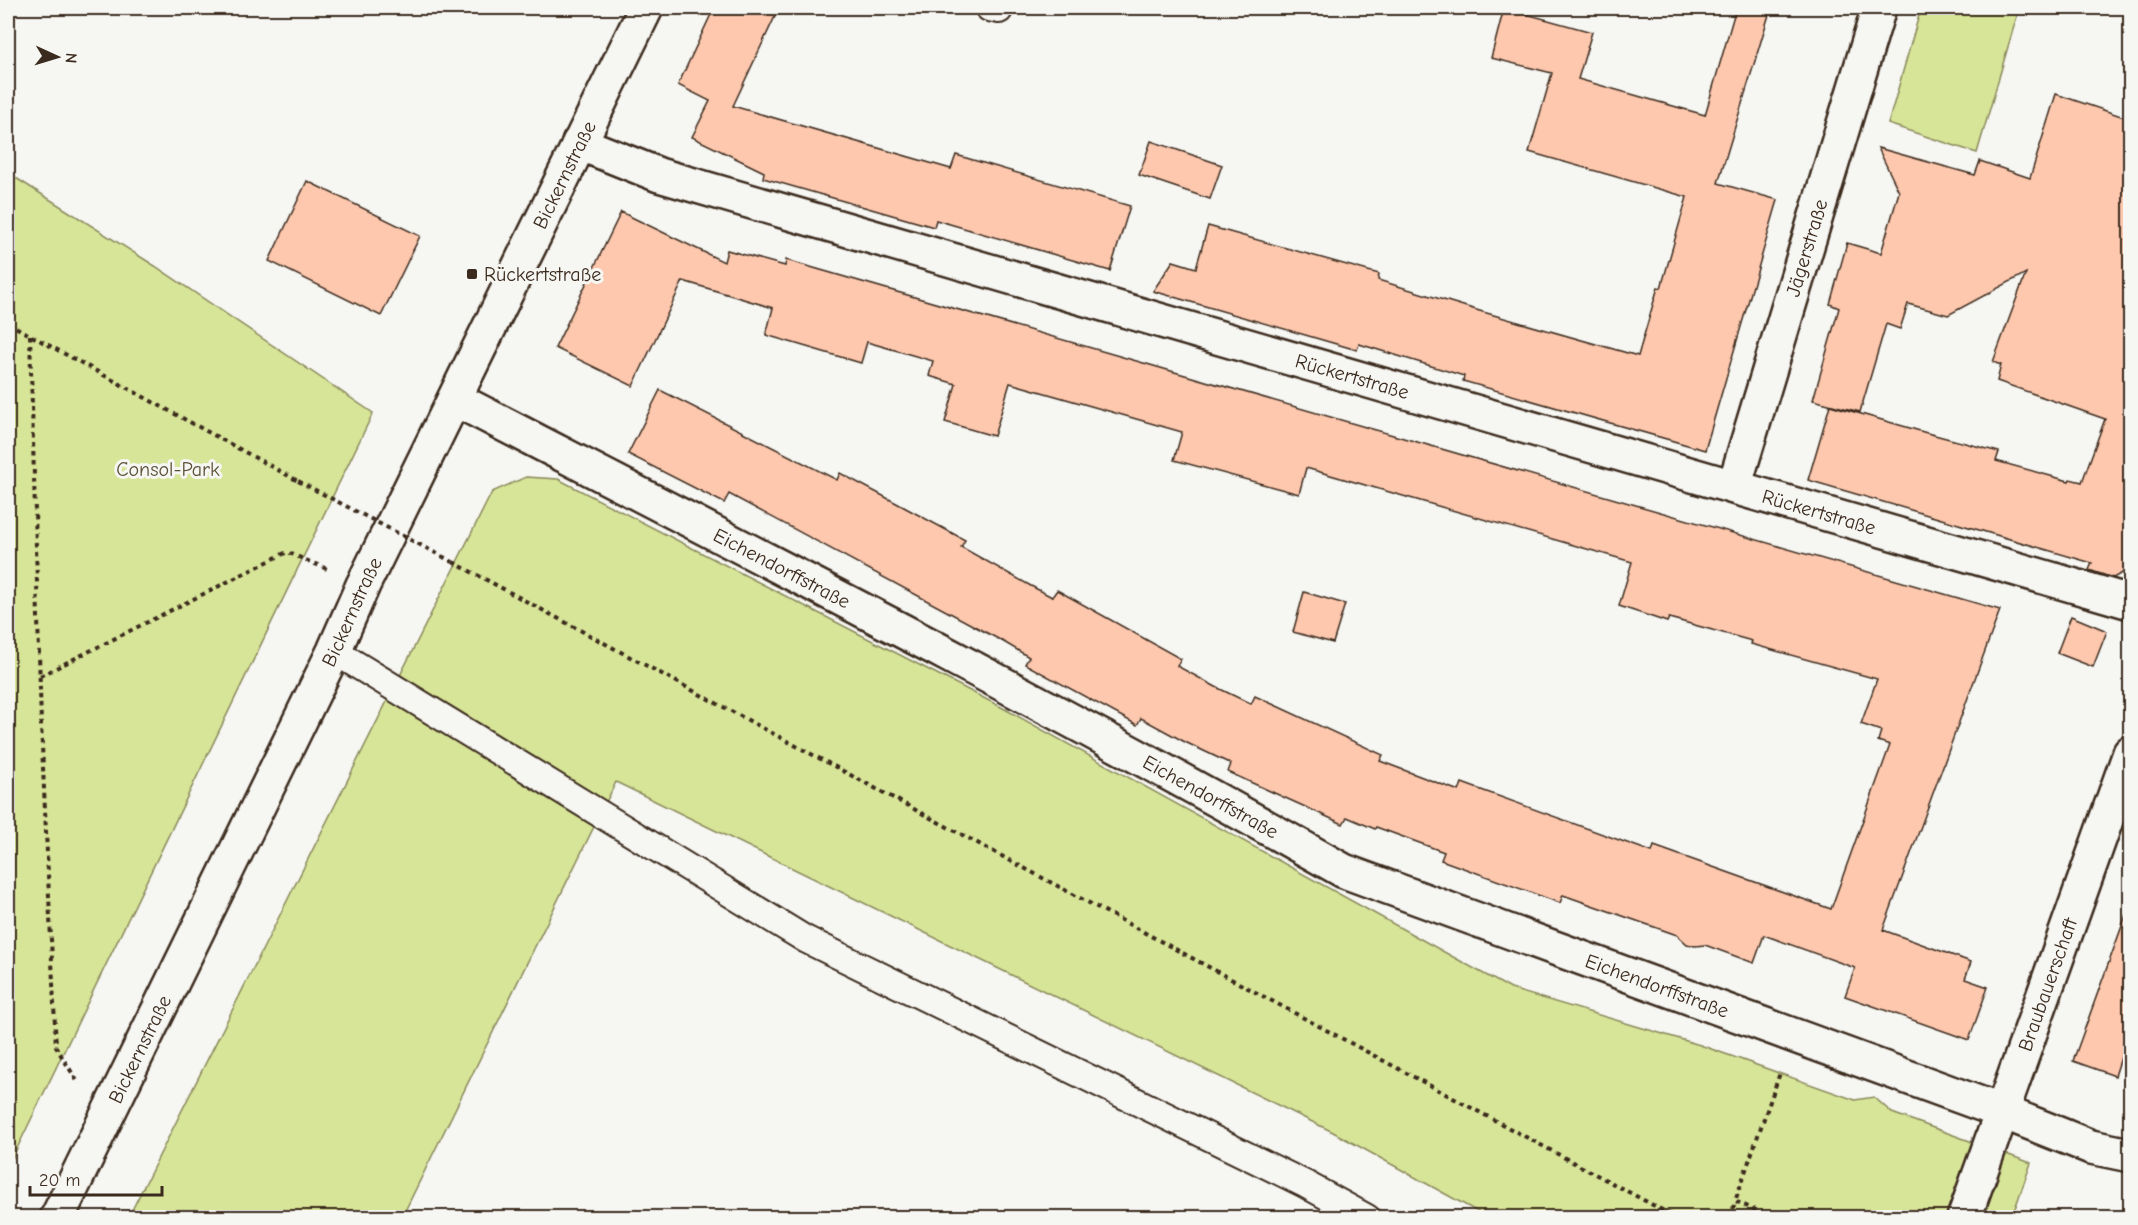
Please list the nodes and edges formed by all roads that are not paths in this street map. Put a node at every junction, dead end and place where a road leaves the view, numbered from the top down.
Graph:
1 (646, 8) edge
2 (1879, 8) edge
3 (579, 143) junction
4 (455, 399) junction
5 (1734, 487) junction
6 (2130, 602) edge
7 (334, 651) junction
8 (2130, 753) edge
9 (2003, 1112) junction
10 (2130, 1155) edge
11 (57, 1218) edge
12 (1367, 1218) edge
13 (1964, 1218) edge

1 - 3 street, Bickernstraße
2 - 5 street, Jägerstraße
3 - 4 street, Bickernstraße
3 - 5 street, Rückertstraße
4 - 7 street, Bickernstraße
4 - 9 street, Eichendorffstraße
5 - 6 street, Rückertstraße
7 - 11 street, Bickernstraße
7 - 12 lane
8 - 9 street, Braubauerschaft
9 - 10 street, Eichendorffstraße
9 - 13 street, Braubauerschaft

